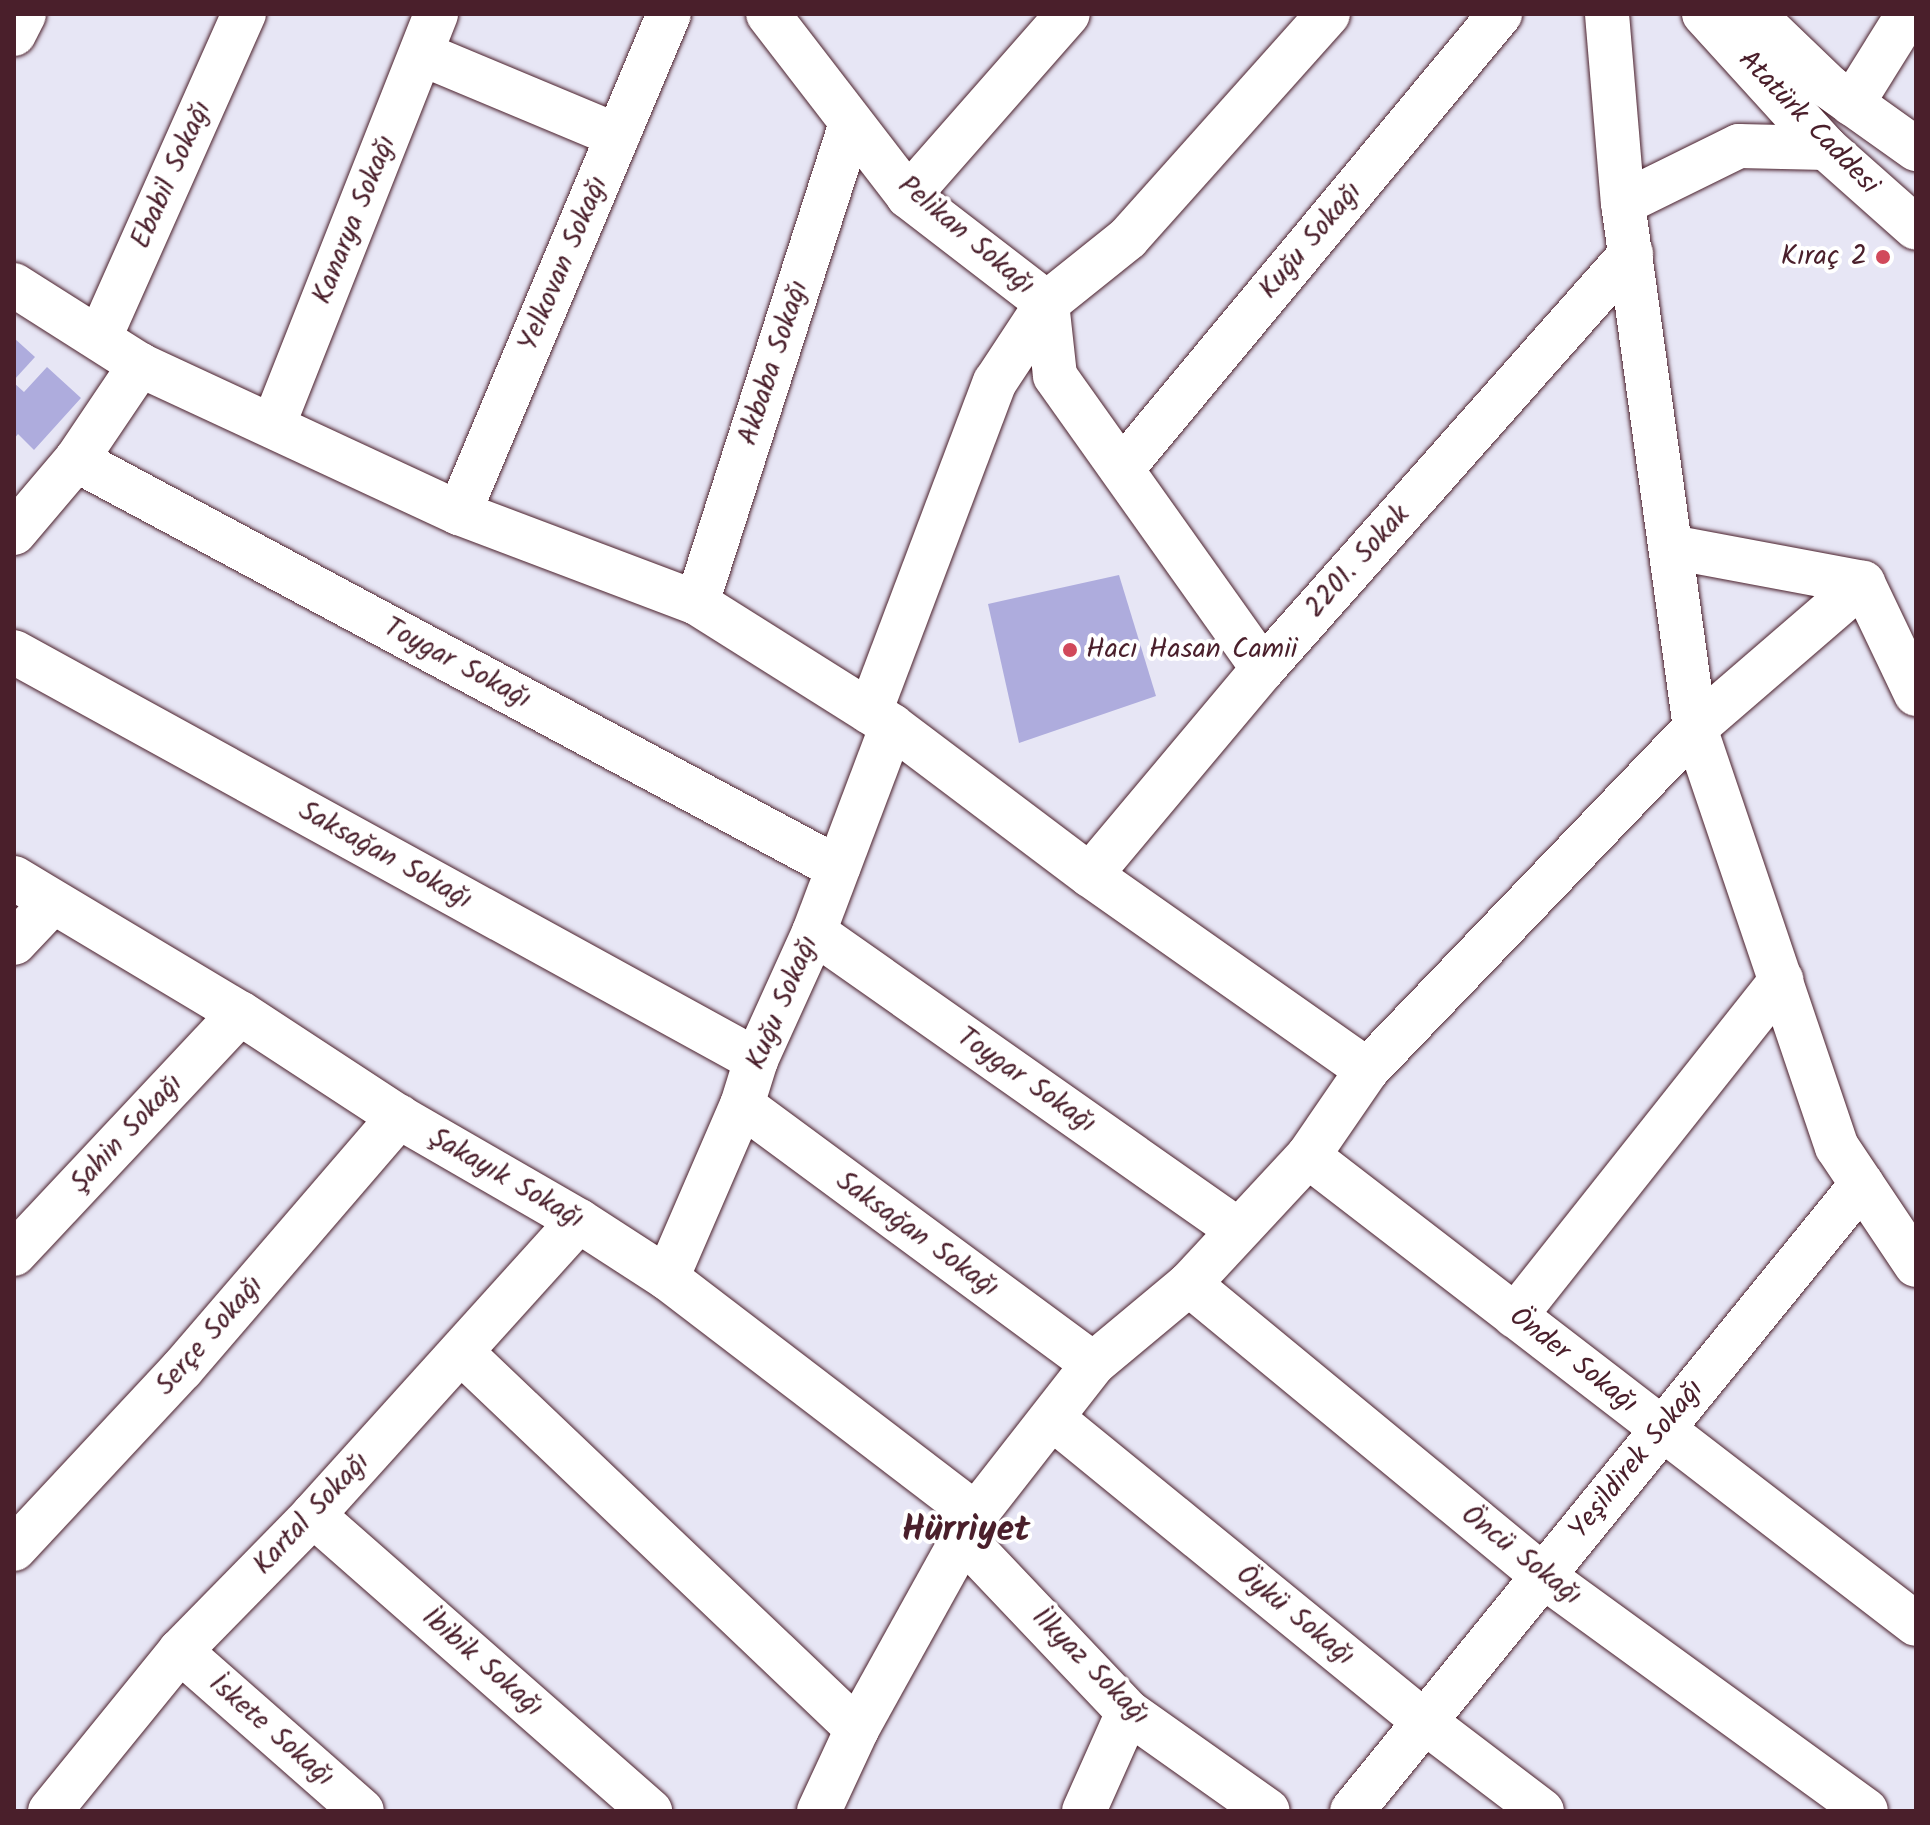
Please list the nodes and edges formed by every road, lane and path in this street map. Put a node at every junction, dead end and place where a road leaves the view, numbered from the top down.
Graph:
1 (24, 14) edge
2 (244, 14) edge
3 (669, 14) edge
4 (1068, 14) edge
5 (1328, 14) edge
6 (1500, 14) edge
7 (1607, 14) edge
8 (1704, 14) edge
9 (1753, 14) edge
10 (1908, 14) edge
11 (785, 21) edge
12 (14, 34) edge
13 (429, 34) edge
14 (1852, 104) junction
15 (851, 123) junction
16 (618, 136) junction
17 (1826, 148) junction
18 (1916, 149) edge
19 (908, 196) junction
20 (1623, 203) junction
21 (1916, 228) edge
22 (1631, 254) junction
23 (14, 285) edge
24 (1047, 303) junction
25 (100, 337) junction
26 (140, 365) junction
27 (273, 426) junction
28 (76, 460) junction
29 (1122, 469) junction
30 (459, 513) junction
31 (14, 533) edge
32 (1671, 547) junction
33 (1863, 583) junction
34 (697, 603) junction
35 (14, 652) edge
36 (1263, 669) junction
37 (1916, 694) edge
38 (881, 719) junction
39 (1695, 728) junction
40 (838, 868) junction
41 (1090, 875) junction
42 (14, 878) edge
43 (52, 903) junction
44 (814, 932) junction
45 (14, 943) edge
46 (1781, 980) junction
47 (240, 1013) junction
48 (756, 1060) junction
49 (1367, 1070) junction
50 (742, 1105) junction
51 (399, 1117) junction
52 (1308, 1156) junction
53 (1862, 1184) junction
54 (579, 1221) junction
55 (1238, 1230) junction
56 (14, 1254) edge
57 (1916, 1265) edge
58 (667, 1278) junction
59 (1189, 1284) junction
60 (1515, 1316) junction
61 (461, 1352) junction
62 (1093, 1364) junction
63 (1052, 1418) junction
64 (1662, 1429) junction
65 (313, 1515) junction
66 (970, 1526) junction
67 (14, 1549) edge
68 (1543, 1576) junction
69 (1916, 1624) edge
70 (180, 1651) junction
71 (1128, 1712) junction
72 (1425, 1722) junction
73 (857, 1729) junction
74 (63, 1806) edge
75 (362, 1811) edge
76 (650, 1811) edge
77 (819, 1811) edge
78 (1084, 1811) edge
79 (1268, 1811) edge
80 (1352, 1811) edge
81 (1542, 1811) edge
82 (1866, 1811) edge

1 - 12 street
2 - 25 street, Ebabil Sokağı
3 - 16 street, Yelkovan Sokağı
4 - 19 street
5 - 24 street, Kuğu Sokağı
6 - 29 street, Kuğu Sokağı
7 - 20 street
8 - 17 street, Atatürk Caddesi
9 - 14 street
10 - 14 street
11 - 15 street, Pelikan Sokağı
13 - 16 street
13 - 27 street, Kanarya Sokağı
14 - 18 street
15 - 19 street, Pelikan Sokağı
15 - 34 street, Akbaba Sokağı
16 - 30 street, Yelkovan Sokağı
17 - 20 street
17 - 21 street, Atatürk Caddesi
19 - 24 street, Pelikan Sokağı
20 - 22 street
22 - 32 street
22 - 36 street, 2201. Sokak
23 - 25 street
24 - 29 street, Pelikan Sokağı
24 - 38 street, Kuğu Sokağı
25 - 26 street
26 - 27 street
26 - 28 street
27 - 30 street
28 - 31 street
28 - 40 street, Toygar Sokağı
29 - 36 street, Pelikan Sokağı
30 - 34 street
32 - 33 street
32 - 39 street
33 - 37 street
33 - 39 street
34 - 38 street
35 - 48 street, Saksağan Sokağı
36 - 41 street, 2201. Sokak
38 - 40 street, Kuğu Sokağı
38 - 41 street
39 - 46 street
39 - 49 street
40 - 44 street, Kuğu Sokağı
41 - 49 street
42 - 43 street, Şakayık Sokağı
43 - 45 street
43 - 47 street, Şakayık Sokağı
44 - 48 street, Kuğu Sokağı
44 - 55 street, Toygar Sokağı
46 - 53 street
46 - 60 street
47 - 51 street, Şakayık Sokağı
47 - 56 street, Şahin Sokağı
48 - 50 street, Kuğu Sokağı
49 - 52 street
50 - 58 street, Kuğu Sokağı
50 - 62 street, Saksağan Sokağı
51 - 54 street, Şakayık Sokağı
51 - 67 street, Serçe Sokağı
52 - 55 street
52 - 60 street, Önder Sokağı
53 - 57 street
53 - 64 street, Yeşildirek Sokağı
54 - 58 street, Şakayık Sokağı
54 - 61 street, Kartal Sokağı
55 - 59 street
58 - 66 street, Şakayık Sokağı
59 - 62 street
59 - 68 street, Öncü Sokağı
60 - 64 street, Önder Sokağı
61 - 65 street, Kartal Sokağı
61 - 73 street
62 - 63 street
63 - 66 street
63 - 72 street, Öykü Sokağı
64 - 68 street, Yeşildirek Sokağı
64 - 69 street, Önder Sokağı
65 - 70 street, Kartal Sokağı
65 - 76 street, İbibik Sokağı
66 - 71 street, İlkyaz Sokağı
66 - 73 street
68 - 72 street, Yeşildirek Sokağı
68 - 82 street, Öncü Sokağı
70 - 74 street, Kartal Sokağı
70 - 75 street, İskete Sokağı
71 - 78 street
71 - 79 street, İlkyaz Sokağı
72 - 80 street, Yeşildirek Sokağı
72 - 81 street, Öykü Sokağı
73 - 77 street

